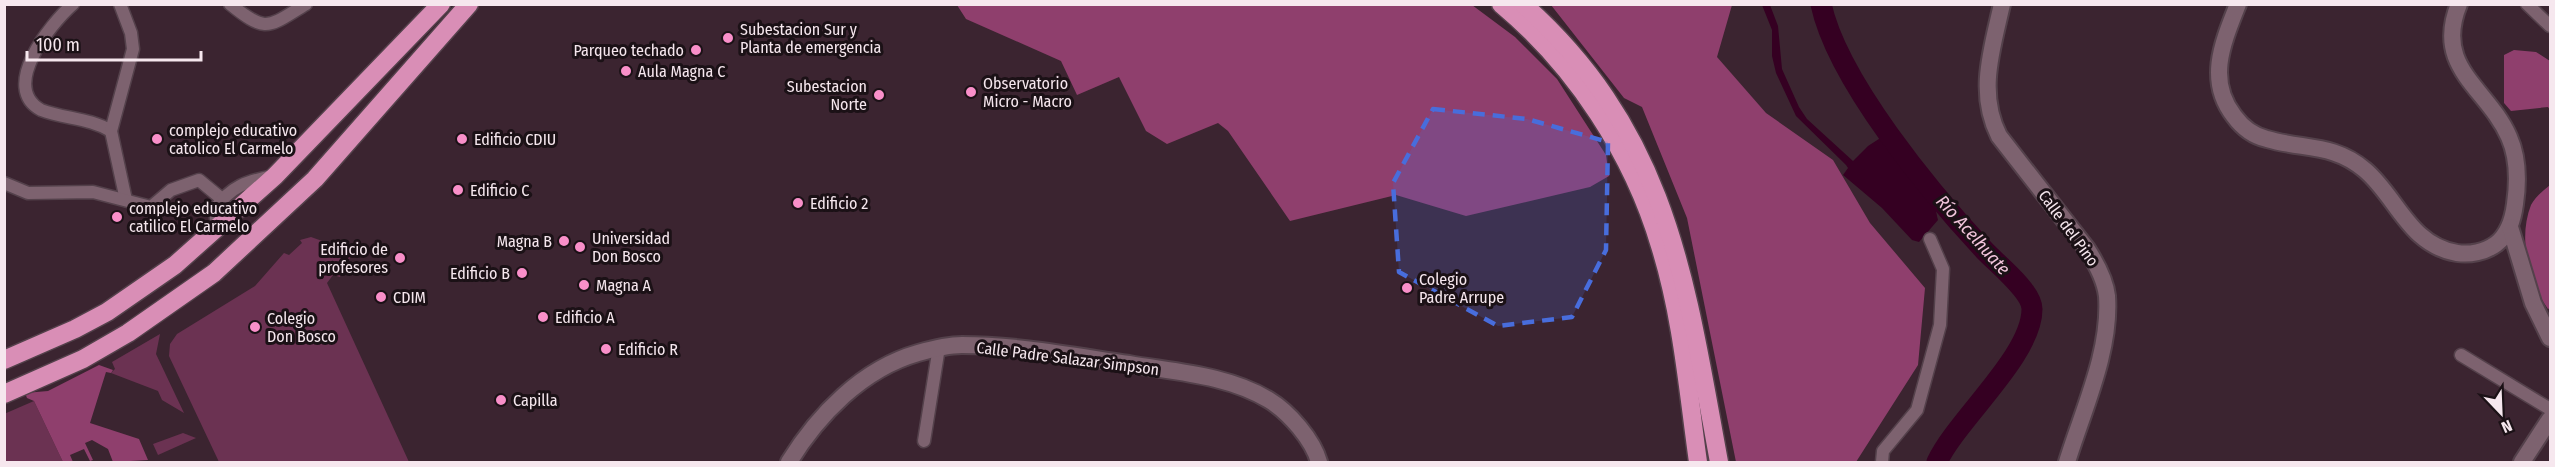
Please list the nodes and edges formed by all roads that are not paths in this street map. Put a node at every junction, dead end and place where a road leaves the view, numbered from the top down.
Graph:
1 (73, 4) edge
2 (120, 4) edge
3 (230, 4) edge
4 (306, 4) edge
5 (441, 4) edge
6 (469, 4) edge
7 (1501, 4) edge
8 (1523, 4) edge
9 (2002, 4) edge
10 (2238, 4) edge
11 (2459, 4) edge
12 (2527, 4) edge
13 (2550, 26) edge
14 (111, 131) junction
15 (275, 176) junction
16 (4, 183) edge
17 (126, 200) junction
18 (222, 200) junction
19 (2510, 227) junction
20 (217, 228) junction
21 (1930, 239) dead end
22 (2550, 338) edge
23 (939, 347) junction
24 (2461, 355) dead end
25 (4, 360) edge
26 (4, 394) edge
27 (2550, 409) edge
28 (2550, 419) edge
29 (924, 441) dead end
30 (789, 462) edge
31 (1319, 462) edge
32 (1698, 462) edge
33 (1719, 462) edge
34 (1882, 462) edge
35 (2067, 462) edge
36 (2522, 462) edge

1 - 14 street
2 - 14 street
3 - 4 street
5 - 15 highway
6 - 26 highway
7 - 32 highway
8 - 33 highway
9 - 35 main road, Calle del Pino
10 - 19 main road
11 - 19 main road
12 - 13 street
14 - 17 street
15 - 18 street
15 - 20 highway
16 - 17 street
17 - 18 street
18 - 20 street
19 - 22 main road
20 - 25 highway
21 - 34 street
23 - 29 street
23 - 30 main road, Calle Padre Salazar Simpson
23 - 31 main road, Calle Padre Salazar Simpson
24 - 27 street
28 - 36 main road

